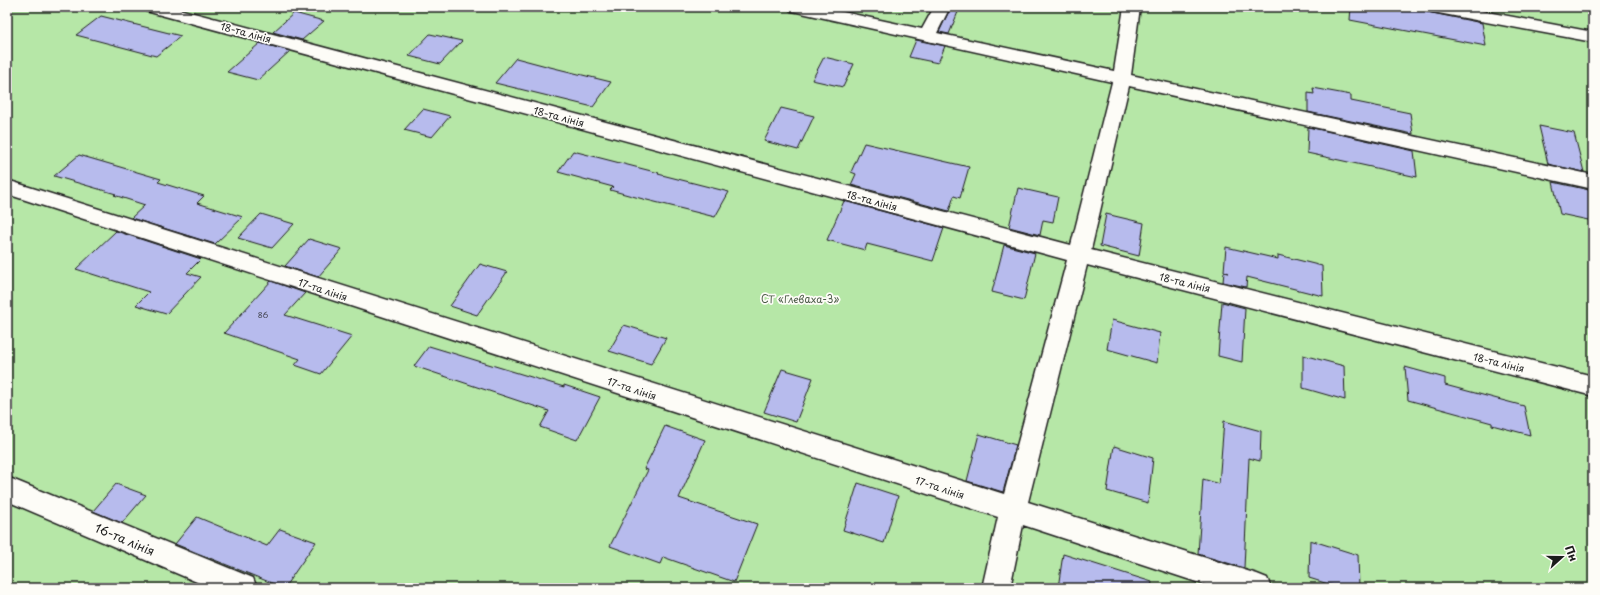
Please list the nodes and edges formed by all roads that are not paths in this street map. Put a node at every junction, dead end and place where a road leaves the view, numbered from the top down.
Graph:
1 (152, 7) edge
2 (797, 7) edge
3 (942, 7) edge
4 (1132, 7) edge
5 (1433, 7) edge
6 (927, 36) junction
7 (1593, 37) edge
8 (1122, 79) junction
9 (1593, 182) edge
10 (7, 187) edge
11 (1079, 255) junction
12 (1593, 386) edge
13 (7, 489) edge
14 (1013, 510) junction
15 (243, 588) edge
16 (996, 588) edge
17 (1257, 588) edge

1 - 11 lane, 18-та лінія
2 - 6 lane
3 - 6 lane
4 - 8 lane
5 - 7 lane
6 - 8 lane
8 - 9 lane
8 - 11 lane
10 - 14 lane, 17-та лінія
11 - 12 lane, 18-та лінія
11 - 14 lane
13 - 15 lane, 16-та лінія
14 - 16 lane
14 - 17 lane, 17-та лінія

